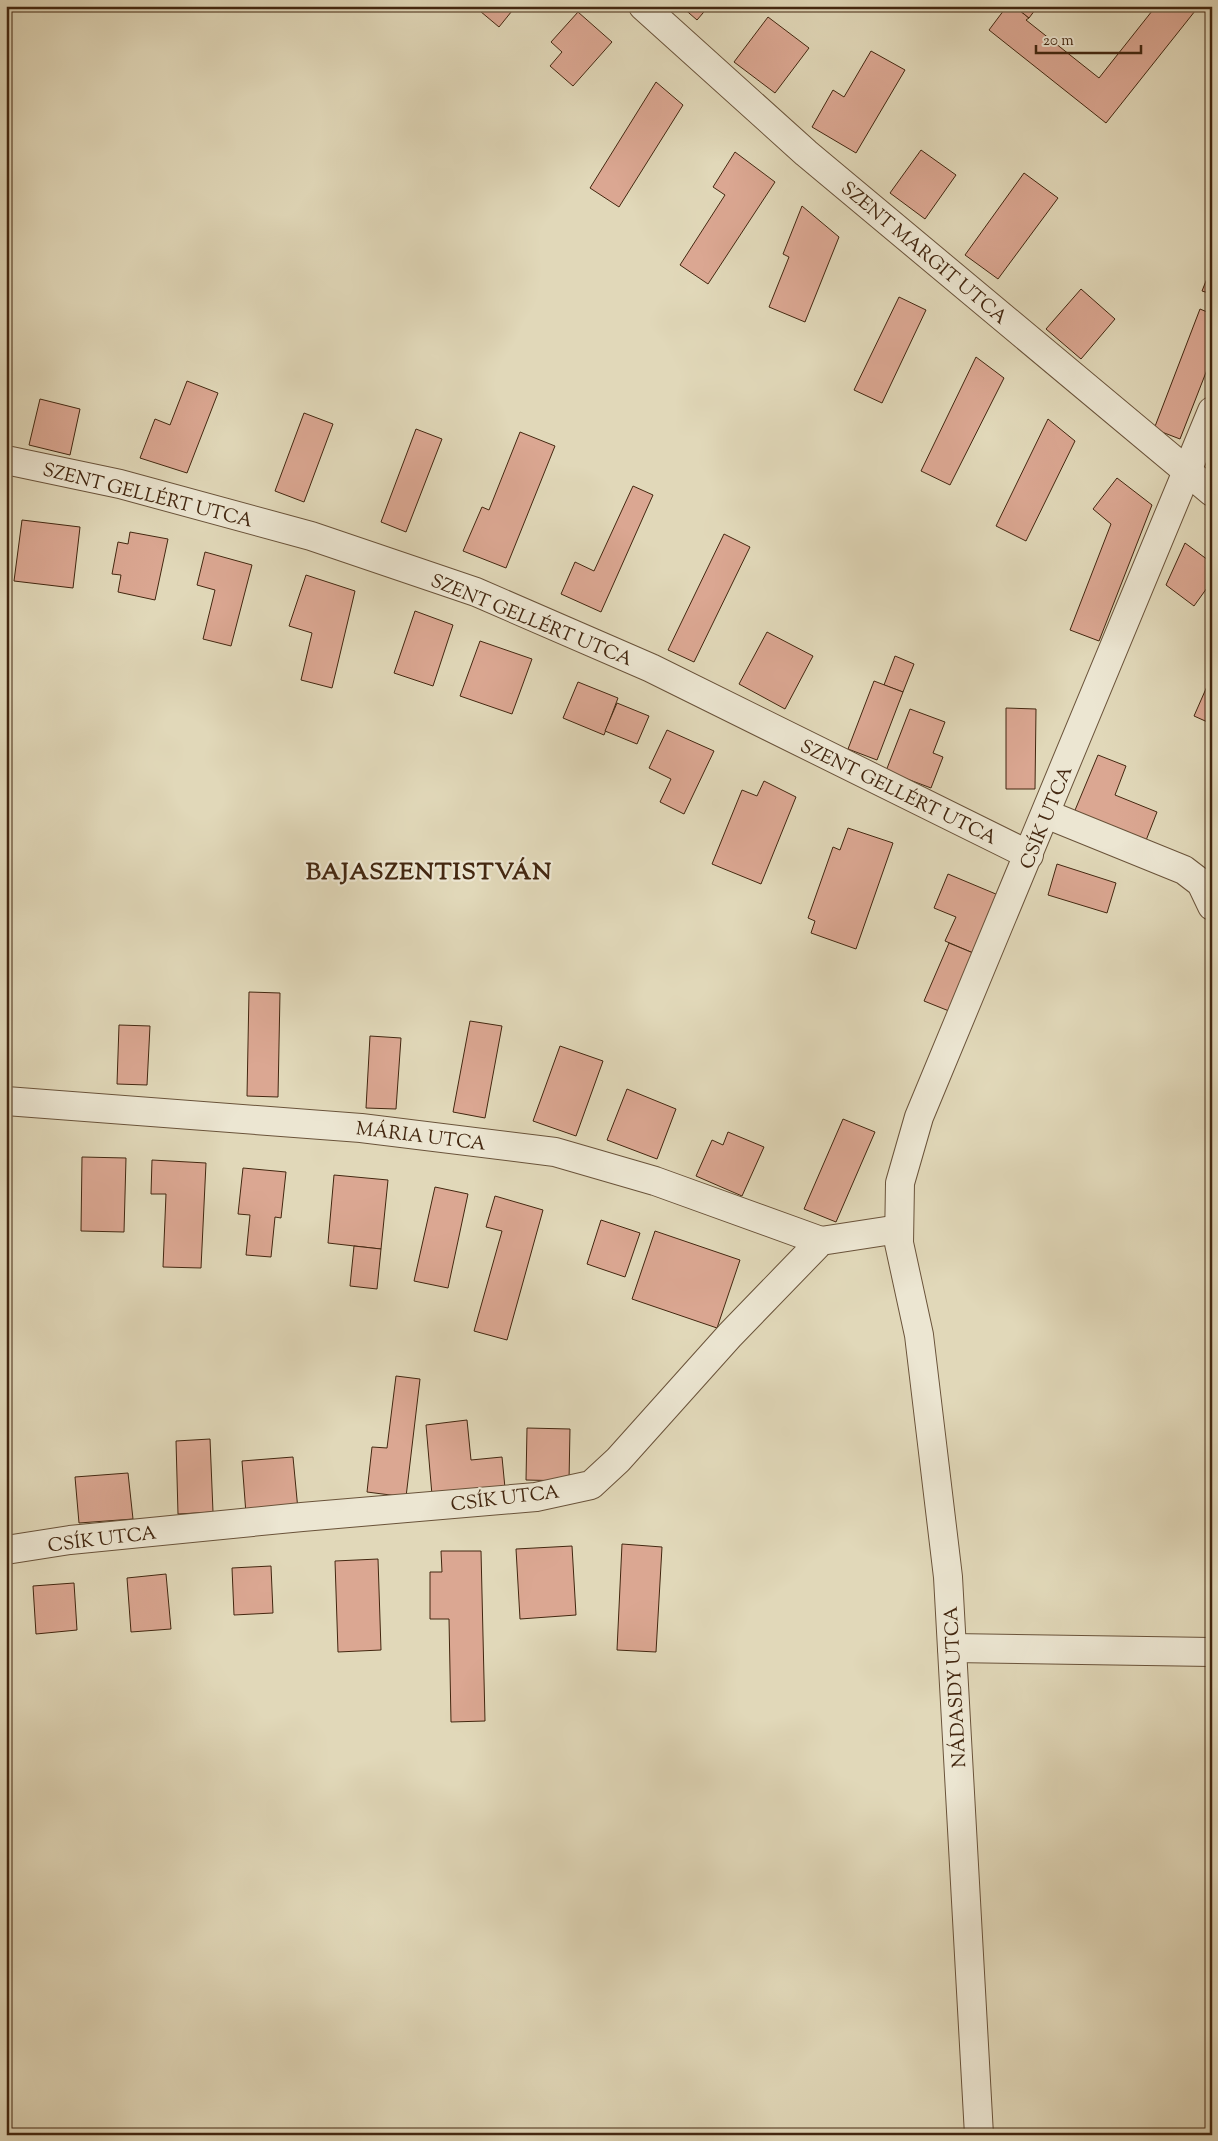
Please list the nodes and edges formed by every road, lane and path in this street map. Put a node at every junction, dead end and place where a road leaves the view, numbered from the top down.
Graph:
1 (643, 6) edge
2 (1212, 411) edge
3 (6, 460) edge
4 (1186, 471) junction
5 (1212, 492) edge
6 (1046, 814) junction
7 (1029, 855) junction
8 (1212, 906) edge
9 (6, 1101) edge
10 (899, 1236) junction
11 (821, 1241) junction
12 (6, 1550) edge
13 (952, 1648) junction
14 (1212, 1652) edge
15 (978, 2135) edge

1 - 4 street, SZENT MARGIT UTCA
2 - 4 street, CSÍK UTCA
3 - 7 street, SZENT GELLÉRT UTCA
4 - 5 street, SZENT MARGIT UTCA
4 - 6 street, CSÍK UTCA
6 - 7 street, CSÍK UTCA
6 - 8 street
7 - 10 street, CSÍK UTCA
9 - 11 street, MÁRIA UTCA
10 - 11 street
10 - 13 street, NÁDASDY UTCA
11 - 12 street, CSÍK UTCA
13 - 14 street
13 - 15 street, NÁDASDY UTCA

